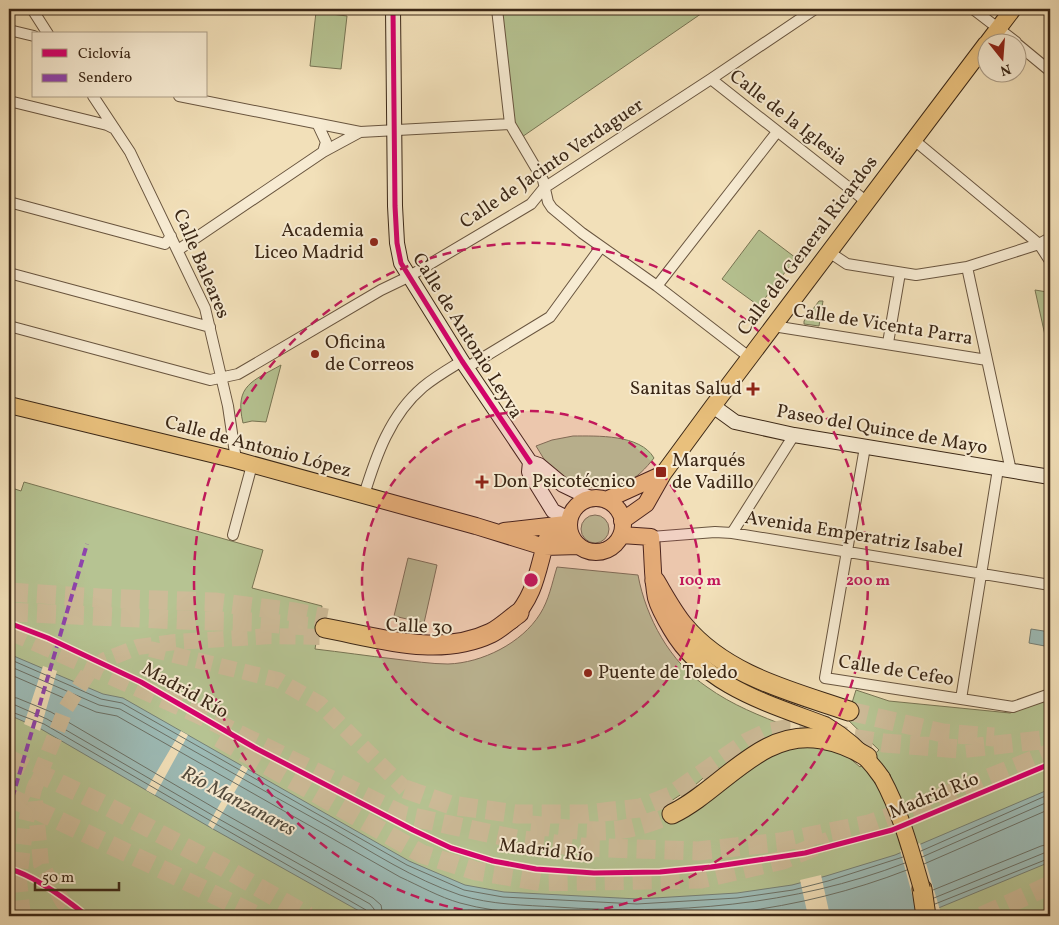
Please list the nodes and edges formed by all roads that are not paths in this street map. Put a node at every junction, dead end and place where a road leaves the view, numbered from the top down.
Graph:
1 (32, 9) edge
2 (393, 9) edge
3 (497, 9) edge
4 (814, 9) edge
5 (973, 9) edge
6 (1013, 9) edge
7 (998, 29) junction
8 (9, 30) edge
9 (44, 32) edge
10 (996, 32) edge
11 (1002, 32) edge
12 (32, 36) edge
13 (1026, 51) edge
14 (976, 58) edge
15 (1050, 71) edge
16 (711, 80) junction
17 (94, 98) edge
18 (189, 98) edge
19 (9, 101) edge
20 (510, 124) junction
21 (318, 125) junction
22 (116, 129) junction
23 (394, 130) junction
24 (360, 132) junction
25 (776, 132) junction
26 (914, 140) junction
27 (323, 152) junction
28 (544, 188) junction
29 (9, 202) edge
30 (867, 202) junction
31 (171, 236) junction
32 (1050, 238) edge
33 (1039, 244) junction
34 (601, 247) junction
35 (178, 250) junction
36 (829, 252) junction
37 (1050, 261) edge
38 (967, 267) junction
39 (9, 273) edge
40 (900, 273) junction
41 (408, 277) junction
42 (657, 286) junction
43 (9, 326) edge
44 (773, 326) junction
45 (210, 327) junction
46 (888, 343) junction
47 (749, 357) junction
48 (987, 360) junction
49 (464, 365) junction
50 (222, 378) junction
51 (9, 405) edge
52 (713, 406) junction
53 (794, 435) junction
54 (865, 447) junction
55 (530, 462) junction
56 (244, 463) junction
57 (1004, 470) junction
58 (663, 474) junction
59 (1050, 477) edge
60 (364, 495) junction
61 (598, 499) junction
62 (569, 523) junction
63 (622, 528) junction
64 (496, 532) junction
65 (732, 533) junction
66 (233, 534) dead end
67 (651, 537) junction
68 (579, 546) junction
69 (544, 547) junction
70 (847, 552) junction
71 (982, 574) junction
72 (655, 581) junction
73 (1050, 585) edge
74 (519, 613) joint
75 (325, 627) tunnel mouth
76 (1050, 694) edge
77 (961, 699) junction
78 (849, 711) tunnel mouth
79 (867, 757) junction
80 (672, 814) tunnel mouth
81 (922, 889) junction
82 (926, 916) edge
83 (932, 916) edge

1 - 9 street
2 - 23 main road, Calle de Antonio Leyva
3 - 20 street
4 - 16 street, Calle de Jacinto Verdaguer
5 - 7 street
6 - 7 main road, Calle del General Ricardos
7 - 10 main road, Calle del General Ricardos
7 - 11 street
8 - 12 street
13 - 15 street
14 - 26 main road, Calle del General Ricardos
16 - 25 street, Calle de la Iglesia
16 - 28 street, Calle de Jacinto Verdaguer
17 - 22 street, Calle Baleares
18 - 21 street
19 - 22 street
20 - 23 street
20 - 28 street
21 - 24 street
21 - 27 street
22 - 31 street, Calle Baleares
23 - 24 street
23 - 41 main road, Calle de Antonio Leyva
24 - 27 street
25 - 30 street, Calle de la Iglesia
25 - 42 street
26 - 30 main road, Calle del General Ricardos
26 - 33 street
27 - 35 street
28 - 34 street
28 - 41 street, Calle de Jacinto Verdaguer
29 - 31 street
30 - 36 main road, Calle del General Ricardos
31 - 35 street, Calle Baleares
32 - 33 street
33 - 37 street
33 - 38 street
34 - 42 street
34 - 49 street
35 - 45 street, Calle Baleares
36 - 40 street
36 - 44 main road, Calle del General Ricardos
38 - 40 street
38 - 48 street
39 - 45 street
40 - 46 street
41 - 49 main road, Calle de Antonio Leyva
41 - 50 street, Calle de Jacinto Verdaguer
42 - 47 street
43 - 50 street
44 - 46 street, Calle de Vicenta Parra
44 - 47 main road, Calle del General Ricardos
45 - 50 street, Calle Baleares
46 - 48 street, Calle de Vicenta Parra
47 - 52 main road, Calle del General Ricardos
48 - 57 street
49 - 55 main road, Calle de Antonio Leyva
49 - 60 street
50 - 56 street, Calle Baleares
51 - 56 main road, Calle de Antonio López
52 - 53 main road, Paseo del Quince de Mayo
52 - 58 main road, Calle del General Ricardos
53 - 54 main road, Paseo del Quince de Mayo
53 - 65 street
54 - 57 main road, Paseo del Quince de Mayo
54 - 70 street
55 - 61 main road, Calle de Antonio Leyva
55 - 62 main road, Calle de Antonio Leyva
56 - 60 main road, Calle de Antonio López
56 - 66 street
57 - 59 main road, Paseo del Quince de Mayo
57 - 71 street
58 - 61 main road, Calle del General Ricardos
58 - 63 main road, Calle del General Ricardos
60 - 64 main road, Calle de Antonio López
61 - 62 main road
61 - 63 main road
62 - 64 main road, Calle de Antonio López
62 - 68 main road
62 - 69 main road
63 - 67 main road
63 - 68 main road
64 - 69 main road, Calle de Antonio López
65 - 67 street, Avenida Emperatriz Isabel
65 - 70 street, Avenida Emperatriz Isabel
67 - 72 main road
68 - 69 main road, Calle de Antonio López
69 - 74 main road
70 - 71 street, Avenida Emperatriz Isabel
70 - 77 street, Calle de Cefeo
71 - 73 street, Avenida Emperatriz Isabel
71 - 77 street
72 - 78 highway
72 - 79 main road
74 - 75 highway
76 - 77 street, Calle de Cefeo
79 - 80 highway
79 - 81 main road, bridge
81 - 82 highway
81 - 83 main road

